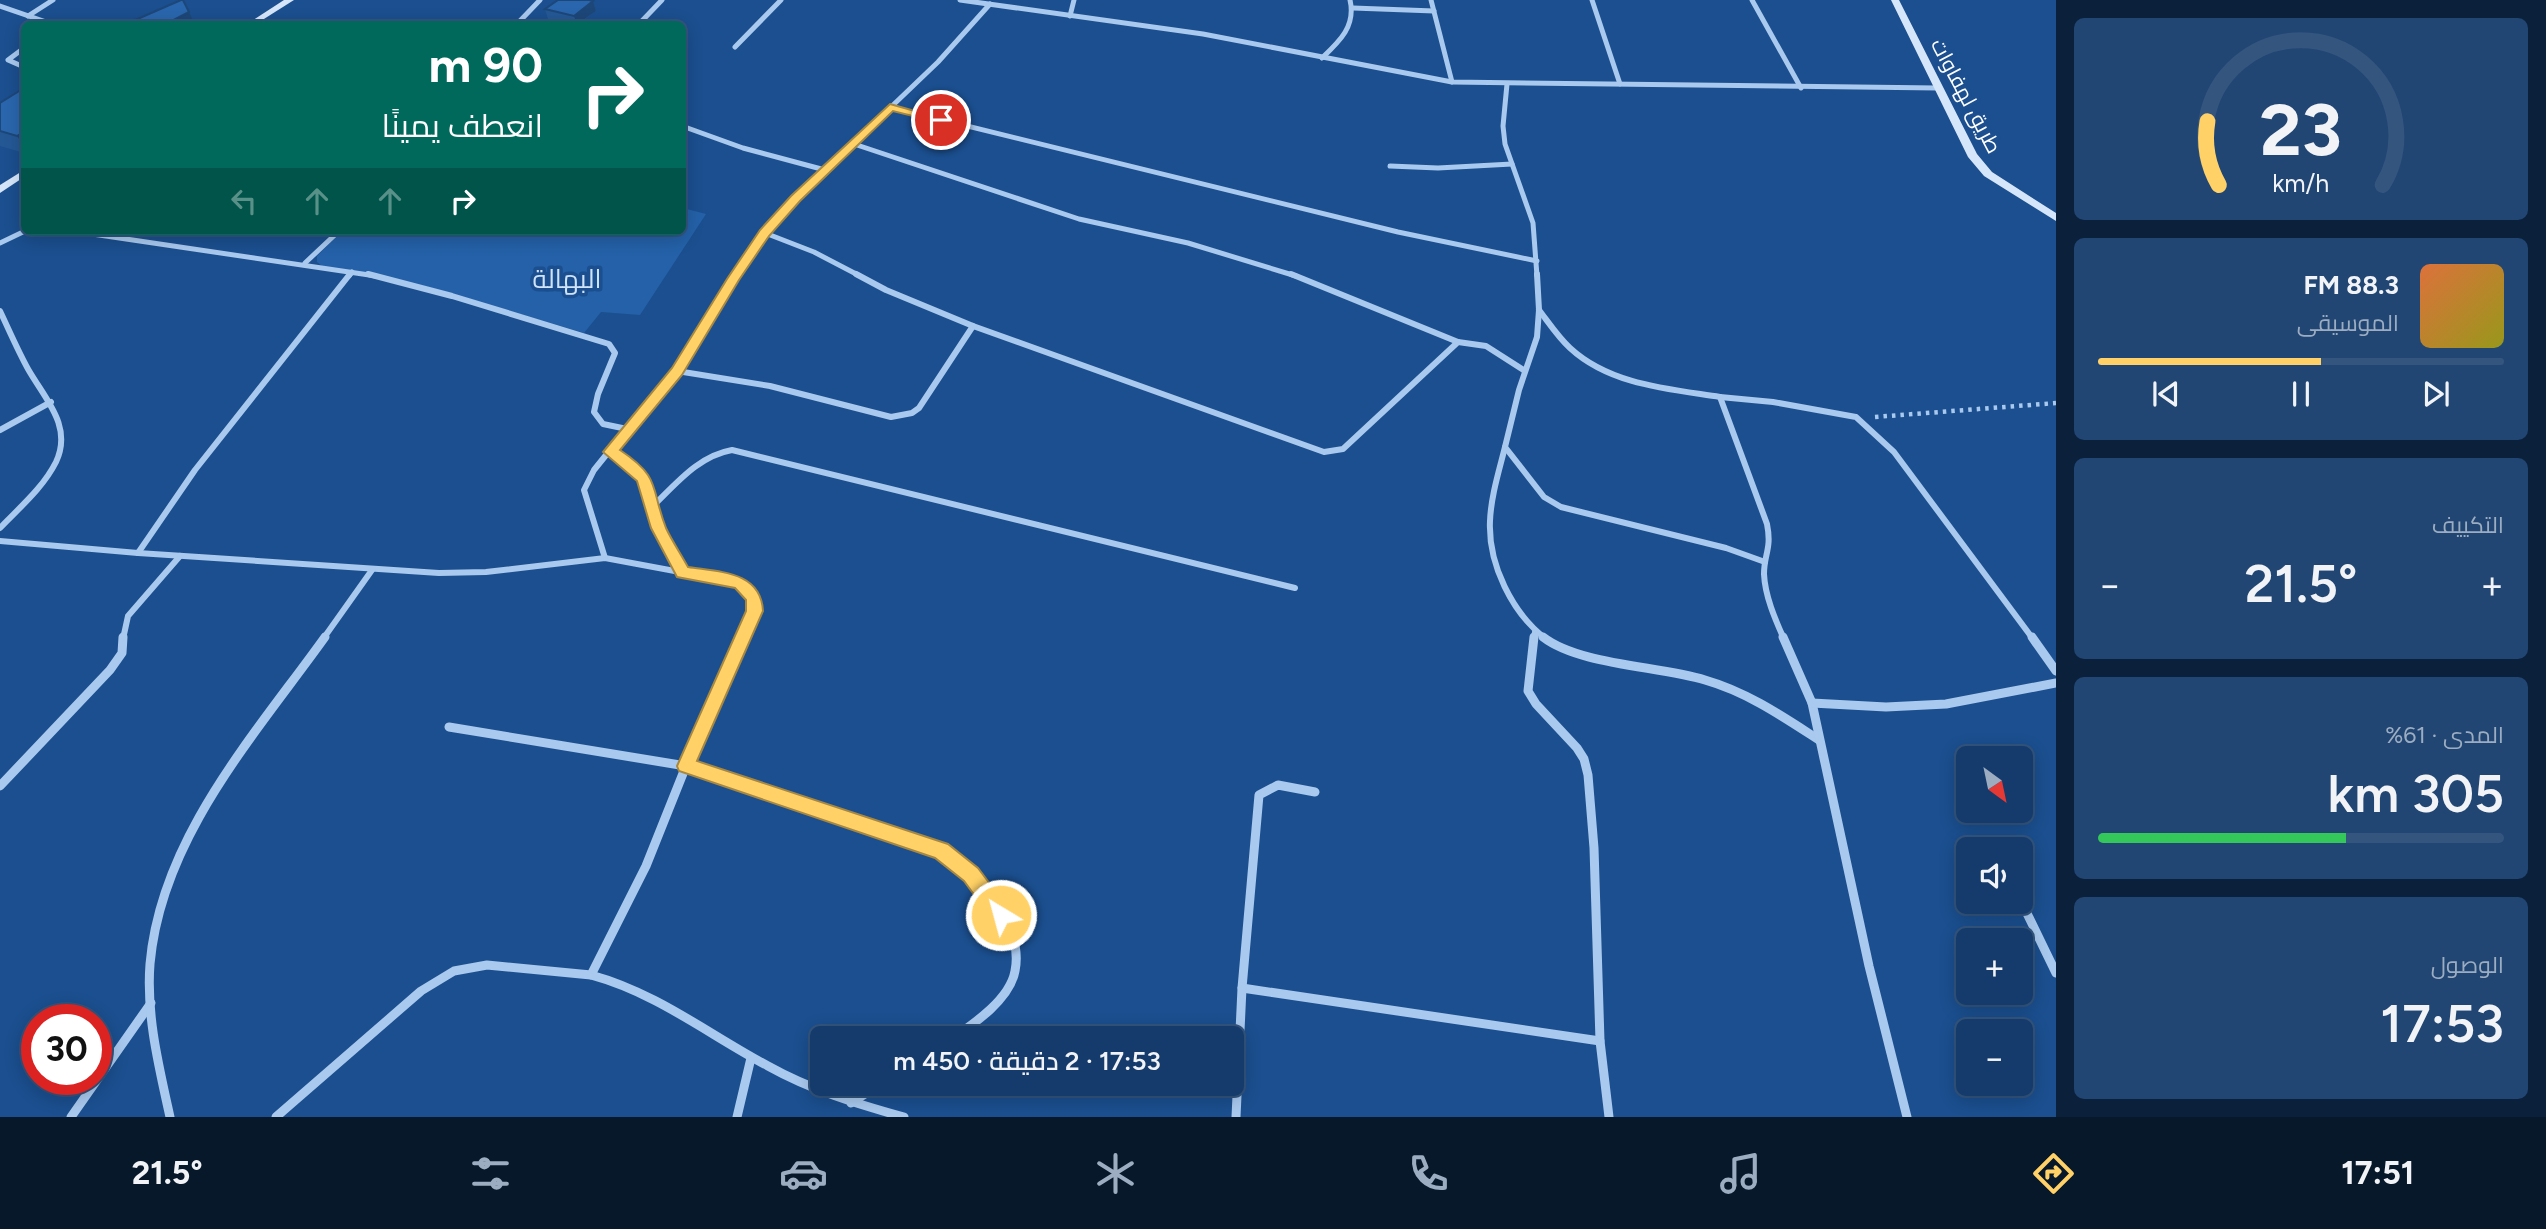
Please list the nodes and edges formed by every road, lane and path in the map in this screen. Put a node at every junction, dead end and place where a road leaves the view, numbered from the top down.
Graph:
1 (53, 0) edge
2 (290, 0) edge
3 (540, 0) edge
4 (662, 0) edge
5 (781, 0) edge
6 (960, 0) edge
7 (1074, 0) edge
8 (1350, 0) edge
9 (1431, 0) edge
10 (1592, 0) edge
11 (1752, 0) edge
12 (1895, 0) edge
13 (990, 4) junction
14 (0, 6) edge
15 (1353, 8) junction
16 (1434, 10) junction
17 (28, 16) junction
18 (1070, 16) junction
19 (43, 21) edge
20 (256, 21) edge
21 (520, 21) edge
22 (642, 21) edge
23 (735, 47) dead end
24 (21, 50) edge
25 (1322, 58) junction
26 (21, 66) edge
27 (1452, 82) junction
28 (1507, 84) junction
29 (1620, 84) junction
30 (1801, 88) junction
31 (1937, 88) junction
32 (890, 107) junction
33 (686, 127) edge
34 (854, 144) junction
35 (1512, 164) junction
36 (1390, 166) dead end
37 (825, 170) junction
38 (21, 175) edge
39 (0, 190) edge
40 (2056, 218) edge
41 (21, 233) edge
42 (765, 233) junction
43 (101, 235) edge
44 (335, 235) edge
45 (0, 243) edge
46 (1537, 261) junction
47 (305, 263) junction
48 (352, 272) junction
49 (1539, 310) junction
50 (0, 311) edge
51 (973, 326) junction
52 (1458, 342) junction
53 (677, 371) junction
54 (1525, 371) junction
55 (1720, 397) junction
56 (51, 402) junction
57 (2056, 404) edge
58 (1856, 416) junction
59 (627, 429) junction
60 (0, 430) edge
61 (1505, 447) junction
62 (611, 452) junction
63 (652, 507) junction
64 (0, 528) edge
65 (0, 541) edge
66 (138, 553) junction
67 (180, 556) junction
68 (605, 558) junction
69 (1765, 562) junction
70 (372, 570) junction
71 (682, 572) junction
72 (1295, 588) dead end
73 (1535, 632) junction
74 (2056, 671) edge
75 (2056, 683) edge
76 (1812, 704) junction
77 (449, 727) dead end
78 (1819, 741) junction
79 (686, 766) junction
80 (0, 786) edge
81 (1315, 792) dead end
82 (2027, 914) edge
83 (2056, 973) edge
84 (591, 975) junction
85 (1242, 988) junction
86 (151, 1002) junction
87 (967, 1026) edge
88 (1600, 1041) junction
89 (751, 1058) junction
90 (862, 1096) edge
91 (851, 1103) junction
92 (897, 1116) edge
93 (71, 1117) edge
94 (170, 1117) edge
95 (276, 1117) edge
96 (737, 1117) edge
97 (1236, 1117) edge
98 (1609, 1117) edge
99 (1907, 1117) edge

1 - 17 street
2 - 20 street
3 - 21 street
4 - 22 street
5 - 23 street
6 - 13 street
7 - 18 street
8 - 15 street
9 - 16 street
10 - 29 street
11 - 30 street
12 - 31 street, طريق لهفاوات
13 - 18 street
13 - 32 street
14 - 17 street
15 - 16 street
15 - 25 street
16 - 27 street
17 - 19 street
18 - 25 street
24 - 26 street
25 - 27 street
27 - 28 street
28 - 29 street
28 - 35 street
29 - 30 street
30 - 31 street
31 - 40 street, طريق لهفاوات
32 - 34 street
32 - 46 street
33 - 37 street
34 - 37 street
34 - 52 street
35 - 36 street
35 - 46 street
37 - 42 street
38 - 39 street
41 - 45 street
42 - 51 street
42 - 53 street
43 - 47 street
44 - 47 street
46 - 49 street
47 - 48 street
48 - 59 street
48 - 66 street
49 - 54 street
49 - 55 street
50 - 56 street
51 - 52 street
51 - 53 street
52 - 54 street
53 - 59 street
54 - 61 street
55 - 58 street
55 - 69 street
56 - 60 street
56 - 64 street
57 - 58 path
58 - 74 street
59 - 62 street
61 - 69 street
61 - 73 street
62 - 63 street
62 - 68 street
63 - 71 street
63 - 72 street
65 - 66 street
66 - 67 street
67 - 70 street
67 - 80 street
68 - 70 street
68 - 71 street
69 - 76 street
70 - 86 street
71 - 79 street
73 - 78 street
73 - 88 street
75 - 76 street
76 - 78 street
77 - 79 street
78 - 99 street
79 - 84 street
79 - 87 street
81 - 85 street
82 - 83 street
84 - 89 street
84 - 95 street
85 - 88 street
85 - 97 street
86 - 93 street
86 - 94 street
88 - 98 street
89 - 91 street
89 - 96 street
90 - 91 street
91 - 92 street

